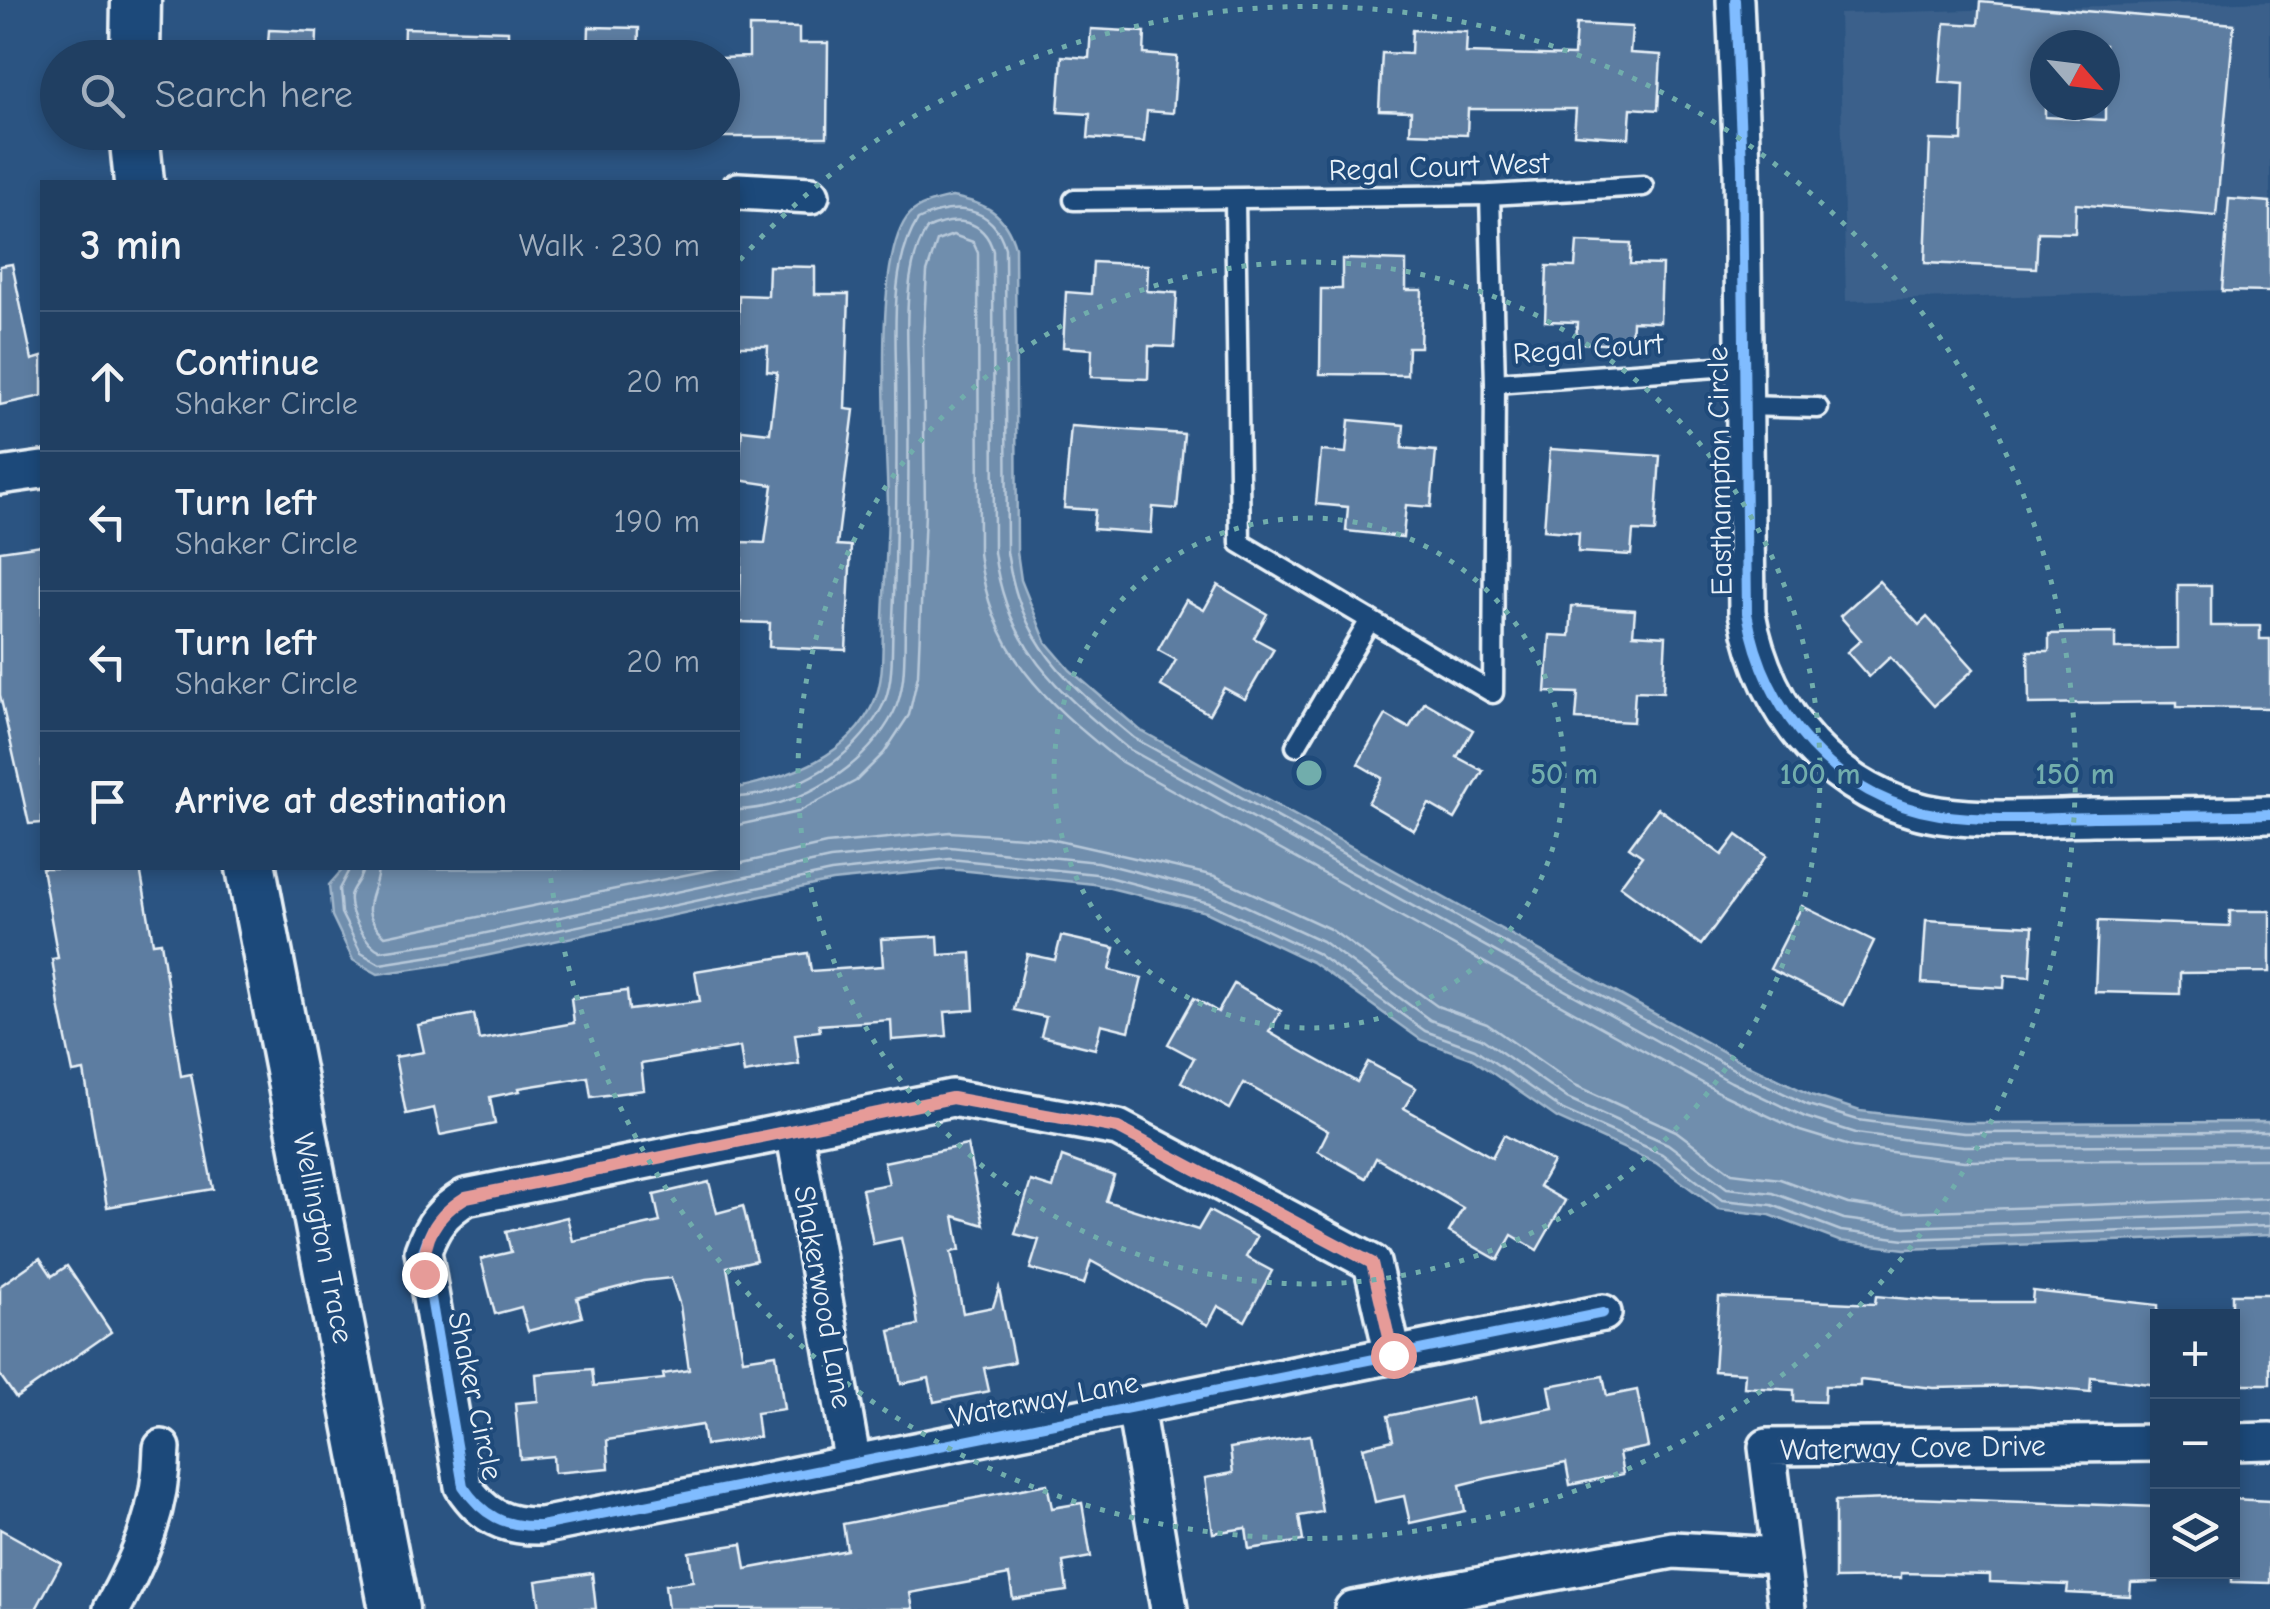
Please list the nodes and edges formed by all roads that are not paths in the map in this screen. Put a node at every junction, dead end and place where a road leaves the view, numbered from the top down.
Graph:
1 (136, 0) edge
2 (1734, 0) edge
3 (135, 40) edge
4 (136, 150) edge
5 (140, 180) edge
6 (1644, 186) dead end
7 (740, 192) edge
8 (1490, 195) junction
9 (811, 196) dead end
10 (1074, 200) dead end
11 (1235, 200) junction
12 (1744, 365) junction
13 (1496, 384) junction
14 (1743, 406) junction
15 (1818, 408) dead end
16 (40, 470) edge
17 (0, 476) edge
18 (1370, 620) junction
19 (1296, 746) dead end
20 (2270, 814) edge
21 (251, 870) edge
22 (794, 1130) junction
23 (1603, 1313) dead end
24 (1393, 1355) junction
25 (1135, 1407) junction
26 (2270, 1441) edge
27 (2240, 1442) edge
28 (2150, 1443) edge
29 (162, 1448) dead end
30 (853, 1464) junction
31 (495, 1520) joint
32 (1779, 1556) junction
33 (112, 1609) edge
34 (394, 1609) edge
35 (1170, 1609) edge
36 (1353, 1609) edge
37 (1786, 1609) edge

1 - 3 street
2 - 12 street, Easthampton Circle
4 - 5 street
6 - 8 lane, Regal Court West
7 - 9 street
8 - 11 lane, Regal Court West
8 - 13 lane
10 - 11 lane, Regal Court West
11 - 18 lane
12 - 13 lane, Regal Court
12 - 14 street, Easthampton Circle
13 - 18 lane
14 - 15 lane
14 - 20 street, Easthampton Circle
16 - 17 street
18 - 19 lane
21 - 34 street, Wellington Trace
22 - 24 street, Shaker Circle
22 - 30 street, Shakerwood Lane
22 - 31 street, Shaker Circle
23 - 24 street, Waterway Lane
24 - 25 street, Waterway Lane
25 - 30 street, Waterway Lane
25 - 35 street
26 - 27 street
28 - 32 street, Waterway Cove Drive
29 - 33 street
30 - 31 street, Waterway Lane
32 - 36 street
32 - 37 street, Waterway Cove Drive

